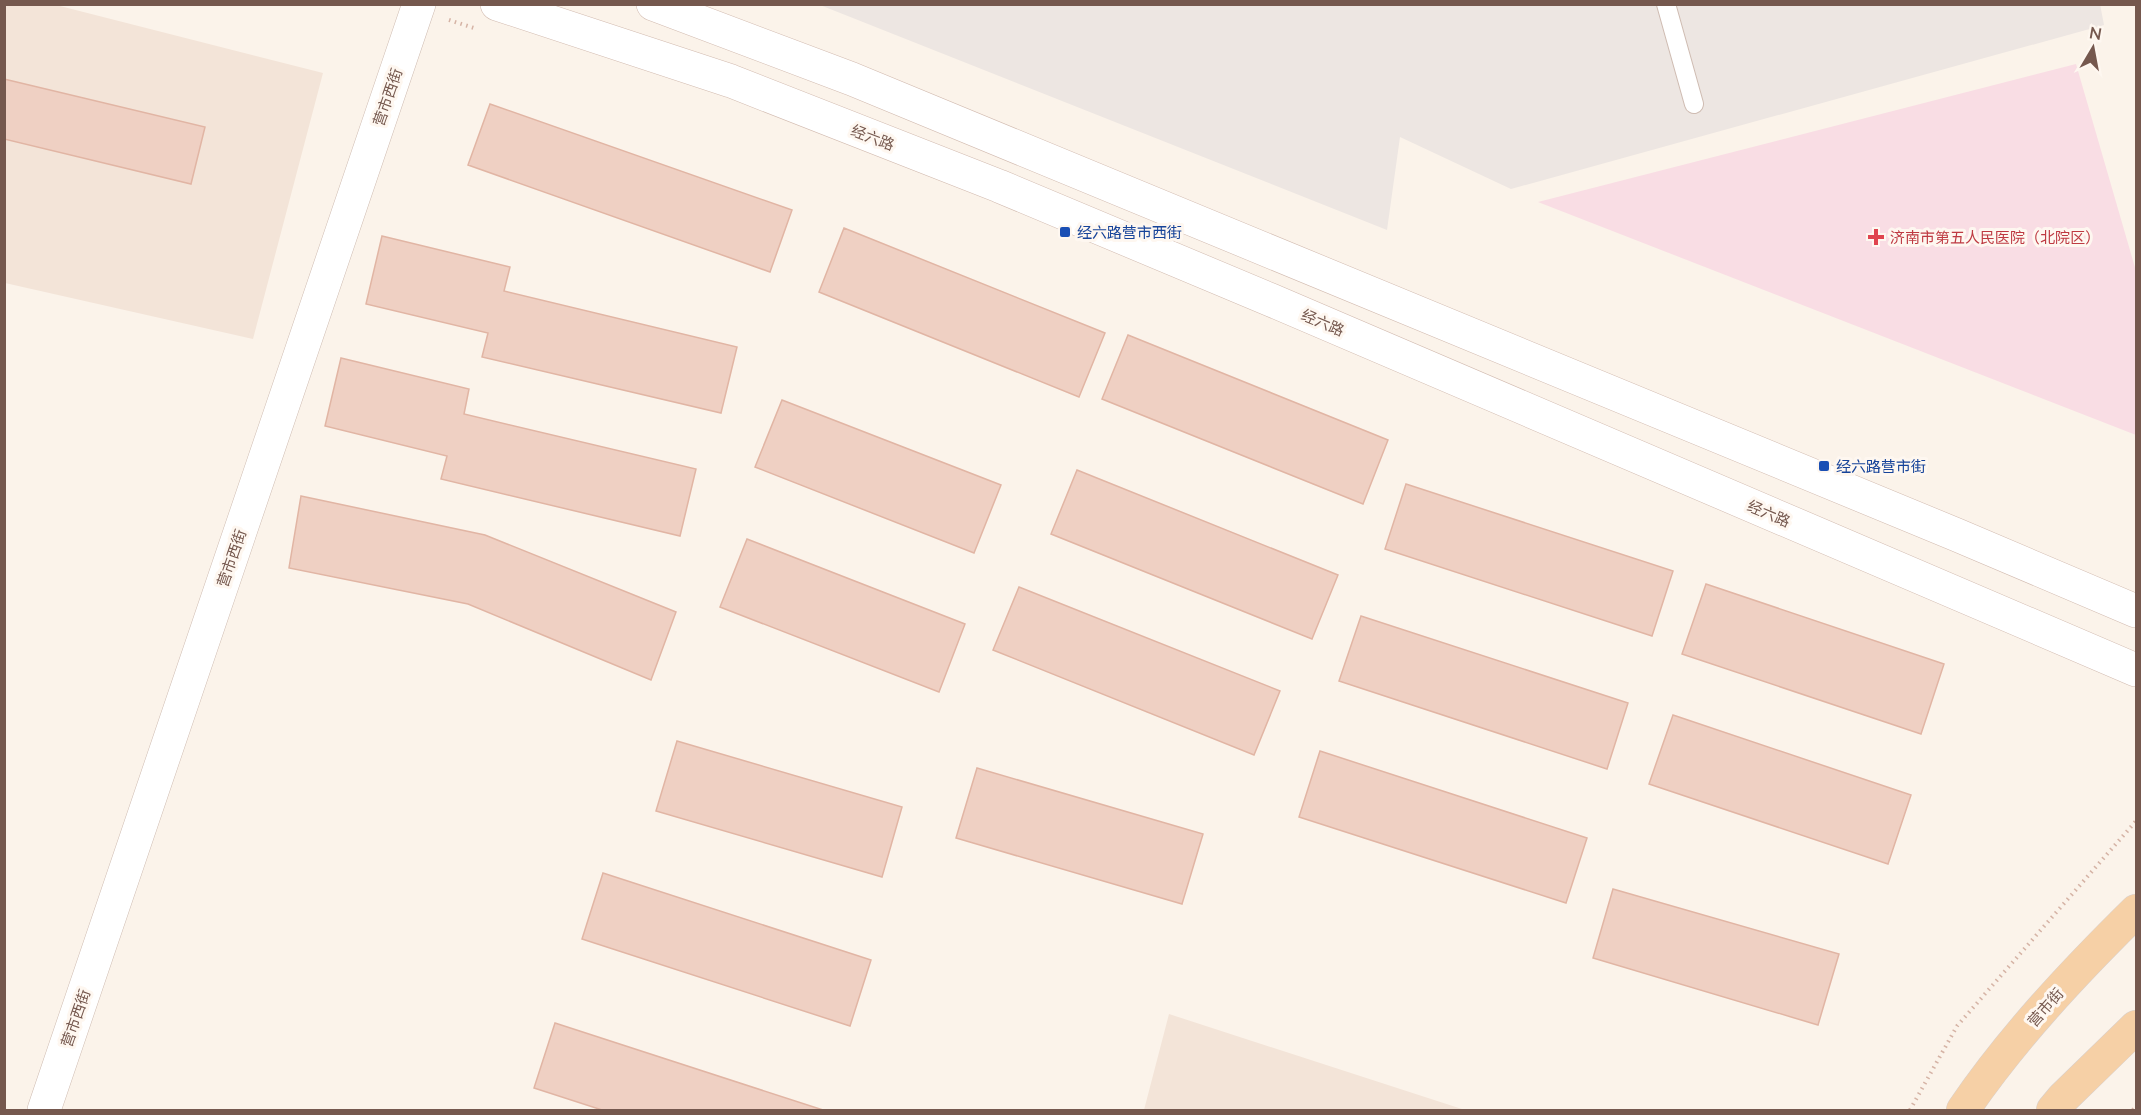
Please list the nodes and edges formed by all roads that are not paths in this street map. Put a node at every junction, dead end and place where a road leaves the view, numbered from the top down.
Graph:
1 (418, 4) edge
2 (497, 4) edge
3 (653, 4) edge
4 (1666, 4) edge
5 (1694, 104) dead end
6 (2136, 611) edge
7 (2136, 670) edge
8 (2136, 911) edge
9 (2136, 1027) edge
10 (44, 1110) edge
11 (1963, 1110) edge
12 (2053, 1110) edge

1 - 10 main road, 营市西街
2 - 7 main road, 经六路
3 - 6 main road
4 - 5 lane
8 - 11 main road, 营市街
9 - 12 main road

